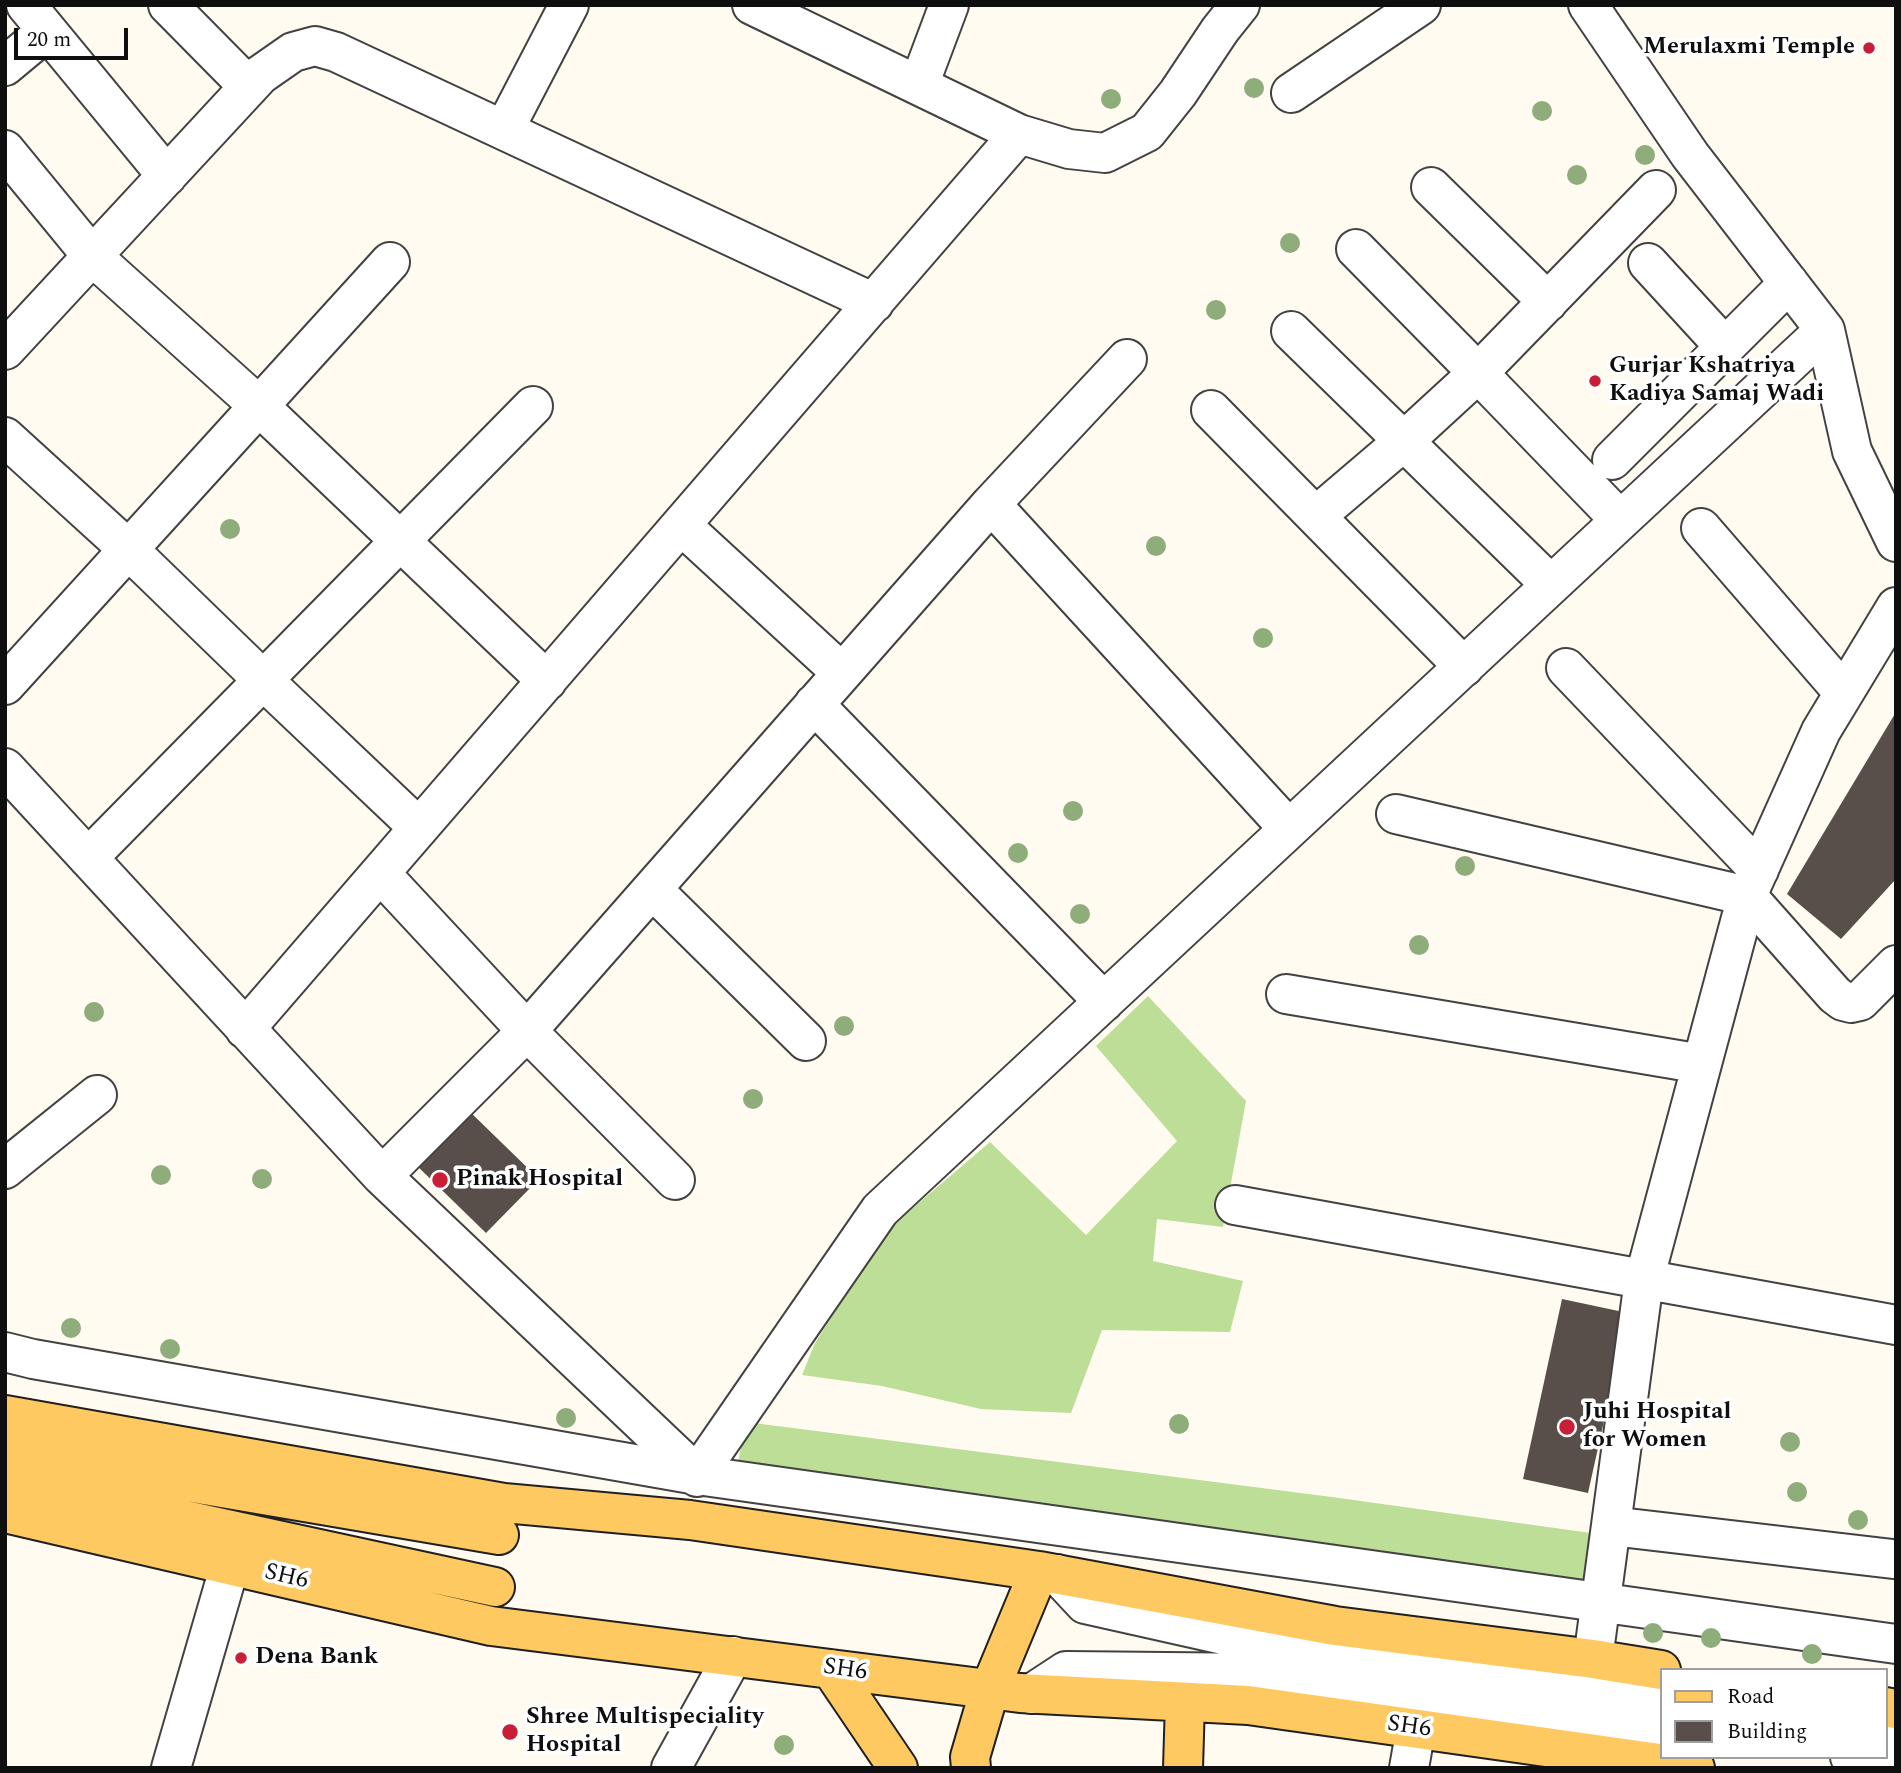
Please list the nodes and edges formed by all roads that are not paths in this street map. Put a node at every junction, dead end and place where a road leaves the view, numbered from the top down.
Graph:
1 (168, 5) edge
2 (569, 5) edge
3 (752, 5) edge
4 (949, 5) edge
5 (1240, 5) edge
6 (1421, 5) edge
7 (1588, 5) edge
8 (37, 18) edge
9 (5, 66) edge
10 (919, 85) junction
11 (249, 88) junction
12 (1291, 93) dead end
13 (504, 130) junction
14 (1019, 134) junction
15 (5, 150) edge
16 (167, 176) junction
17 (1431, 187) dead end
18 (1656, 190) dead end
19 (1356, 249) dead end
20 (92, 256) junction
21 (390, 262) dead end
22 (1648, 263) dead end
23 (1789, 283) junction
24 (1548, 302) junction
25 (874, 303) junction
26 (1825, 330) junction
27 (1291, 331) dead end
28 (1725, 347) junction
29 (5, 349) edge
30 (1127, 359) dead end
31 (1478, 373) junction
32 (533, 406) dead end
33 (259, 407) junction
34 (1211, 410) dead end
35 (5, 437) edge
36 (1404, 441) junction
37 (1612, 460) dead end
38 (991, 504) junction
39 (1316, 516) junction
40 (1620, 520) junction
41 (681, 525) junction
42 (1702, 528) dead end
43 (399, 542) junction
44 (1896, 542) edge
45 (129, 550) junction
46 (1551, 586) junction
47 (1896, 607) edge
48 (1464, 667) junction
49 (1566, 668) dead end
50 (842, 673) junction
51 (263, 680) junction
52 (547, 681) junction
53 (5, 685) edge
54 (1844, 692) junction
55 (814, 704) junction
56 (5, 768) edge
57 (1396, 814) dead end
58 (419, 828) junction
59 (1289, 829) junction
60 (88, 858) junction
61 (380, 873) junction
62 (1753, 883) junction
63 (652, 889) junction
64 (1896, 965) edge
65 (1286, 994) dead end
66 (1104, 1002) junction
67 (245, 1029) junction
68 (527, 1031) junction
69 (806, 1041) dead end
70 (1702, 1064) junction
71 (97, 1095) dead end
72 (5, 1169) edge
73 (382, 1176) junction
74 (675, 1180) dead end
75 (1235, 1205) dead end
76 (1644, 1280) junction
77 (1896, 1325) edge
78 (5, 1352) edge
79 (5, 1415) edge
80 (5, 1447) edge
81 (697, 1475) junction
82 (5, 1481) edge
83 (5, 1513) edge
84 (502, 1519) junction
85 (690, 1520) junction
86 (1061, 1526) junction
87 (1611, 1527) junction
88 (1894, 1559) dead end
89 (230, 1565) junction
90 (1048, 1572) junction
91 (495, 1587) junction
92 (1601, 1601) junction
93 (491, 1626) junction
94 (1896, 1644) edge
95 (733, 1657) junction
96 (1593, 1659) junction
97 (831, 1669) junction
98 (1660, 1670) edge
99 (990, 1689) junction
100 (1031, 1693) junction
101 (1660, 1697) edge
102 (1185, 1702) junction
103 (1660, 1726) edge
104 (1416, 1728) junction
105 (1862, 1759) edge
106 (1896, 1765) edge
107 (171, 1768) edge
108 (671, 1768) edge
109 (898, 1768) edge
110 (971, 1768) edge
111 (1183, 1768) edge
112 (1409, 1768) edge
113 (1695, 1768) edge

1 - 11 street
2 - 13 street
3 - 10 street
4 - 10 street
5 - 14 street
6 - 12 street
7 - 23 street
8 - 9 street
8 - 16 street
10 - 14 street
11 - 13 street
11 - 16 street
13 - 25 street
14 - 25 street
15 - 20 street
16 - 20 street
17 - 24 street
18 - 24 street
19 - 31 street
20 - 29 street
20 - 33 street
21 - 33 street
22 - 28 street
23 - 26 street
23 - 28 street
24 - 31 street
25 - 41 street
26 - 40 street
26 - 44 street
27 - 36 street
28 - 37 street
30 - 38 street
31 - 36 street
31 - 40 street
32 - 43 street
33 - 43 street
33 - 45 street
34 - 39 street
35 - 45 street
36 - 39 street
36 - 46 street
38 - 50 street
38 - 59 street
39 - 48 street
40 - 46 street
41 - 50 street
41 - 52 street
42 - 54 street
43 - 51 street
43 - 52 street
45 - 51 street
45 - 53 street
46 - 48 street
47 - 54 street
48 - 59 street
49 - 62 street
50 - 55 street
51 - 58 street
51 - 60 street
52 - 58 street
54 - 62 street
55 - 63 street
55 - 66 street
56 - 60 street
57 - 62 street
58 - 61 street
59 - 66 street
60 - 67 street
61 - 67 street
61 - 68 street
62 - 64 street
62 - 70 street
63 - 68 street
63 - 69 street
65 - 70 street
66 - 81 street
67 - 73 street
68 - 73 street
68 - 74 street
70 - 76 street
71 - 72 street
73 - 81 street
75 - 76 street
76 - 77 street
76 - 87 street
78 - 81 street
79 - 84 main road
80 - 84 main road
81 - 85 street
81 - 86 street
82 - 91 main road
83 - 89 main road, SH6
84 - 85 main road
84 - 91 main road
85 - 90 main road
86 - 90 street
86 - 92 street
87 - 88 street
87 - 92 street
89 - 93 main road, SH6
89 - 107 street
90 - 96 main road
90 - 99 main road
90 - 101 street
91 - 93 main road
92 - 94 street
92 - 96 street
93 - 95 main road, SH6
95 - 97 main road, SH6
95 - 108 street
96 - 98 main road
97 - 99 main road, SH6
97 - 109 main road
99 - 100 main road, SH6
99 - 110 main road
100 - 102 main road, SH6
100 - 103 street
102 - 104 main road, SH6
102 - 111 main road
104 - 112 street
104 - 113 main road, SH6
105 - 106 street

